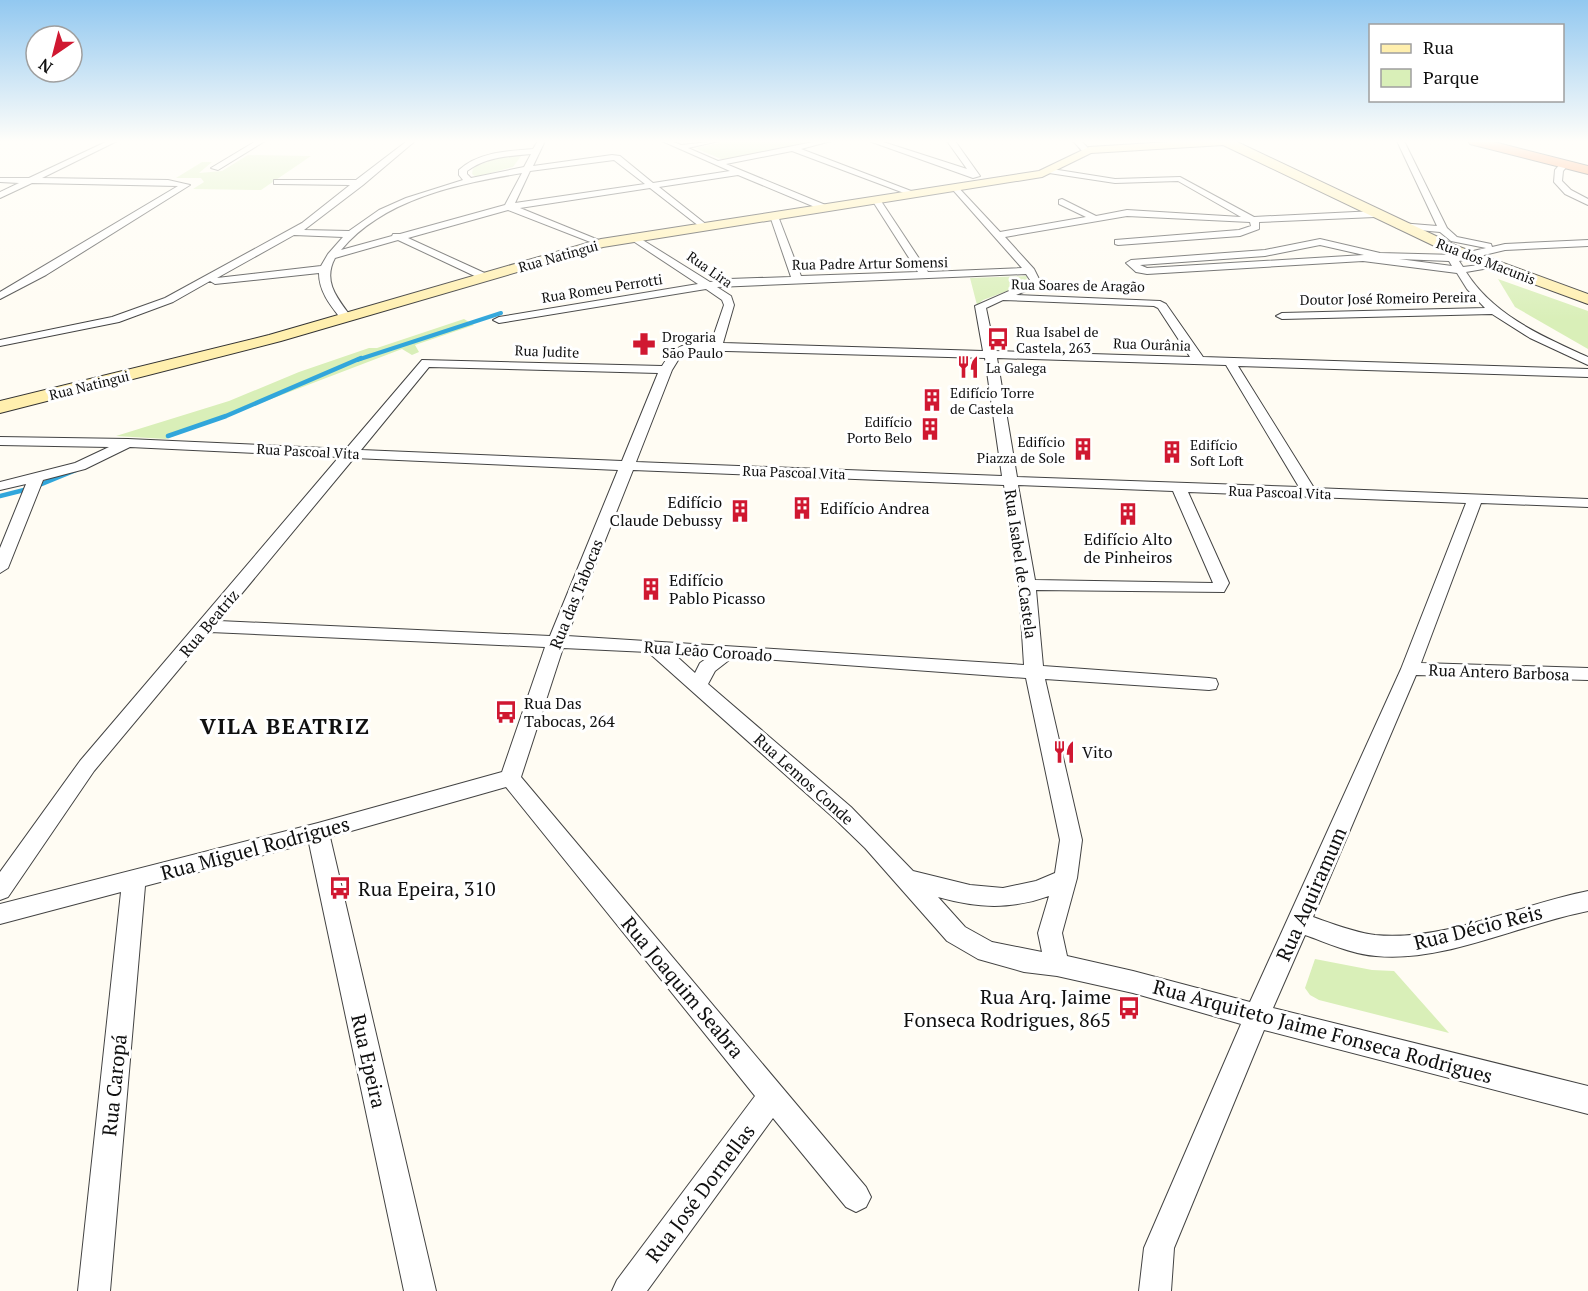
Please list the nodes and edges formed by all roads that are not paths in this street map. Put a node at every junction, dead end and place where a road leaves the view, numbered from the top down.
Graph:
1 (159, 201) edge
2 (335, 201) edge
3 (405, 201) edge
4 (511, 201) edge
5 (549, 201) edge
6 (673, 201) edge
7 (809, 201) edge
8 (868, 201) edge
9 (877, 201) edge
10 (968, 201) edge
11 (1220, 201) edge
12 (1349, 201) edge
13 (1429, 201) edge
14 (1062, 202) dead end
15 (509, 207) junction
16 (825, 208) junction
17 (1375, 214) junction
18 (774, 216) junction
19 (1094, 218) junction
20 (1254, 220) junction
21 (1400, 226) junction
22 (704, 227) junction
23 (1443, 229) junction
24 (294, 232) junction
25 (349, 234) junction
26 (999, 235) junction
27 (396, 236) junction
28 (633, 237) junction
29 (1118, 242) dead end
30 (601, 243) junction
31 (1588, 243) edge
32 (1505, 247) junction
33 (1265, 253) junction
34 (332, 255) junction
35 (1461, 256) junction
36 (242, 261) junction
37 (1280, 262) junction
38 (1491, 265) junction
39 (325, 269) junction
40 (1460, 270) junction
41 (1030, 271) junction
42 (266, 274) junction
43 (926, 276) junction
44 (486, 277) junction
45 (797, 278) junction
46 (204, 282) junction
47 (710, 286) junction
48 (0, 296) edge
49 (999, 298) junction
50 (1588, 299) edge
51 (1495, 311) junction
52 (1282, 316) dead end
53 (346, 318) junction
54 (499, 320) dead end
55 (0, 343) edge
56 (716, 346) junction
57 (990, 354) junction
58 (1199, 361) junction
59 (1588, 361) edge
60 (1230, 362) junction
61 (426, 363) joint
62 (666, 370) junction
63 (1588, 373) edge
64 (0, 407) edge
65 (0, 441) edge
66 (128, 443) junction
67 (350, 453) junction
68 (628, 466) junction
69 (1009, 480) junction
70 (0, 486) edge
71 (33, 486) junction
72 (1179, 488) junction
73 (1310, 494) junction
74 (1475, 499) junction
75 (1588, 503) edge
76 (0, 568) edge
77 (1027, 585) junction
78 (207, 626) junction
79 (556, 642) junction
80 (653, 646) junction
81 (728, 652) junction
82 (1410, 669) junction
83 (1034, 671) junction
84 (1588, 674) edge
85 (1209, 684) dead end
86 (698, 686) junction
87 (510, 778) junction
88 (318, 832) junction
89 (904, 878) junction
90 (1066, 878) junction
91 (134, 879) junction
92 (0, 890) edge
93 (1588, 902) edge
94 (0, 914) edge
95 (1299, 922) junction
96 (1057, 965) junction
97 (1257, 1016) junction
98 (773, 1095) junction
99 (1588, 1100) edge
100 (856, 1197) dead end
101 (94, 1291) edge
102 (420, 1291) edge
103 (628, 1291) edge
104 (1155, 1291) edge

1 - 48 street
2 - 24 street
3 - 25 street
4 - 15 street
5 - 15 street
6 - 22 street
7 - 16 street
8 - 16 street, Rua Natingui
9 - 43 street
10 - 26 street
11 - 20 street
12 - 17 street, Rua dos Macunis
13 - 23 street
14 - 19 street
15 - 27 street
15 - 30 street
16 - 18 street, Rua Natingui
17 - 20 street
17 - 21 street, Rua dos Macunis
18 - 22 street, Rua Natingui
18 - 45 street
19 - 20 street
19 - 26 street
20 - 29 street
21 - 23 street
21 - 35 street, Rua dos Macunis
22 - 28 street, Rua Natingui
23 - 32 street
24 - 25 street
24 - 36 street
25 - 34 street
26 - 41 street
27 - 34 street
27 - 44 street
28 - 30 street, Rua Natingui
28 - 47 street, Rua Lira
30 - 44 street, Rua Natingui
31 - 32 street
32 - 35 street
33 - 35 street
33 - 37 street
33 - 37 street
34 - 39 street
35 - 38 street, Rua dos Macunis
35 - 40 street
36 - 42 street
36 - 46 street
37 - 40 street
38 - 40 street
38 - 50 street, Rua dos Macunis
39 - 42 street
39 - 53 street
40 - 51 street
41 - 43 street, Rua Padre Artur Somensi
41 - 49 street, Rua Isabel de Castela
42 - 46 street
43 - 45 street, Rua Padre Artur Somensi
44 - 53 street, Rua Natingui
45 - 47 street, Rua Padre Artur Somensi
46 - 55 street
47 - 54 street, Rua Romeu Perrotti
47 - 56 street, Rua Lira
49 - 57 street, Rua Isabel de Castela
49 - 58 street, Rua Soares de Aragão
51 - 52 street, Doutor José Romeiro Pereira
51 - 59 street
53 - 64 street, Rua Natingui
56 - 57 street, Rua Ourânia
56 - 62 street, Rua das Tabocas
57 - 58 street, Rua Ourânia
57 - 69 street, Rua Isabel de Castela
58 - 60 street, Rua Ourânia
60 - 63 street, Rua Ourânia
60 - 73 street
61 - 62 street, Rua Judite
61 - 67 street, Rua Beatriz
62 - 68 street, Rua das Tabocas
65 - 66 street, Rua Pascoal Vita
66 - 67 street, Rua Pascoal Vita
66 - 71 street
67 - 68 street, Rua Pascoal Vita
67 - 78 street, Rua Beatriz
68 - 69 street, Rua Pascoal Vita
68 - 79 street, Rua das Tabocas
69 - 72 street, Rua Pascoal Vita
69 - 77 street, Rua Isabel de Castela
70 - 71 street
71 - 76 street
72 - 73 street, Rua Pascoal Vita
72 - 77 street
73 - 74 street, Rua Pascoal Vita
74 - 75 street, Rua Pascoal Vita
74 - 82 street, Rua Aquiramum
77 - 83 street, Rua Isabel de Castela
78 - 79 street, Rua Leão Coroado
78 - 92 street, Rua Beatriz
79 - 80 street, Rua Leão Coroado
79 - 87 street, Rua das Tabocas
80 - 81 street, Rua Leão Coroado
80 - 86 street, Rua Lemos Conde
81 - 83 street, Rua Leão Coroado
81 - 86 street
82 - 84 street, Rua Antero Barbosa
82 - 95 street, Rua Aquiramum
83 - 85 street, Rua Leão Coroado
83 - 90 street, Rua Isabel de Castela
86 - 89 street, Rua Lemos Conde
87 - 88 street, Rua Miguel Rodrigues
87 - 98 street, Rua Joaquim Seabra
88 - 91 street, Rua Miguel Rodrigues
88 - 102 street, Rua Epeira
89 - 90 street
89 - 96 street, Rua Lemos Conde
90 - 96 street, Rua Isabel de Castela
91 - 94 street, Rua Miguel Rodrigues
91 - 101 street, Rua Caropá
93 - 95 street, Rua Décio Reis
95 - 97 street, Rua Aquiramum
96 - 97 street, Rua Arquiteto Jaime Fonseca Rodrigues
97 - 99 street, Rua Arquiteto Jaime Fonseca Rodrigues
97 - 104 street, Rua Aquiramum
98 - 100 street, Rua Joaquim Seabra
98 - 103 street, Rua José Dornellas

